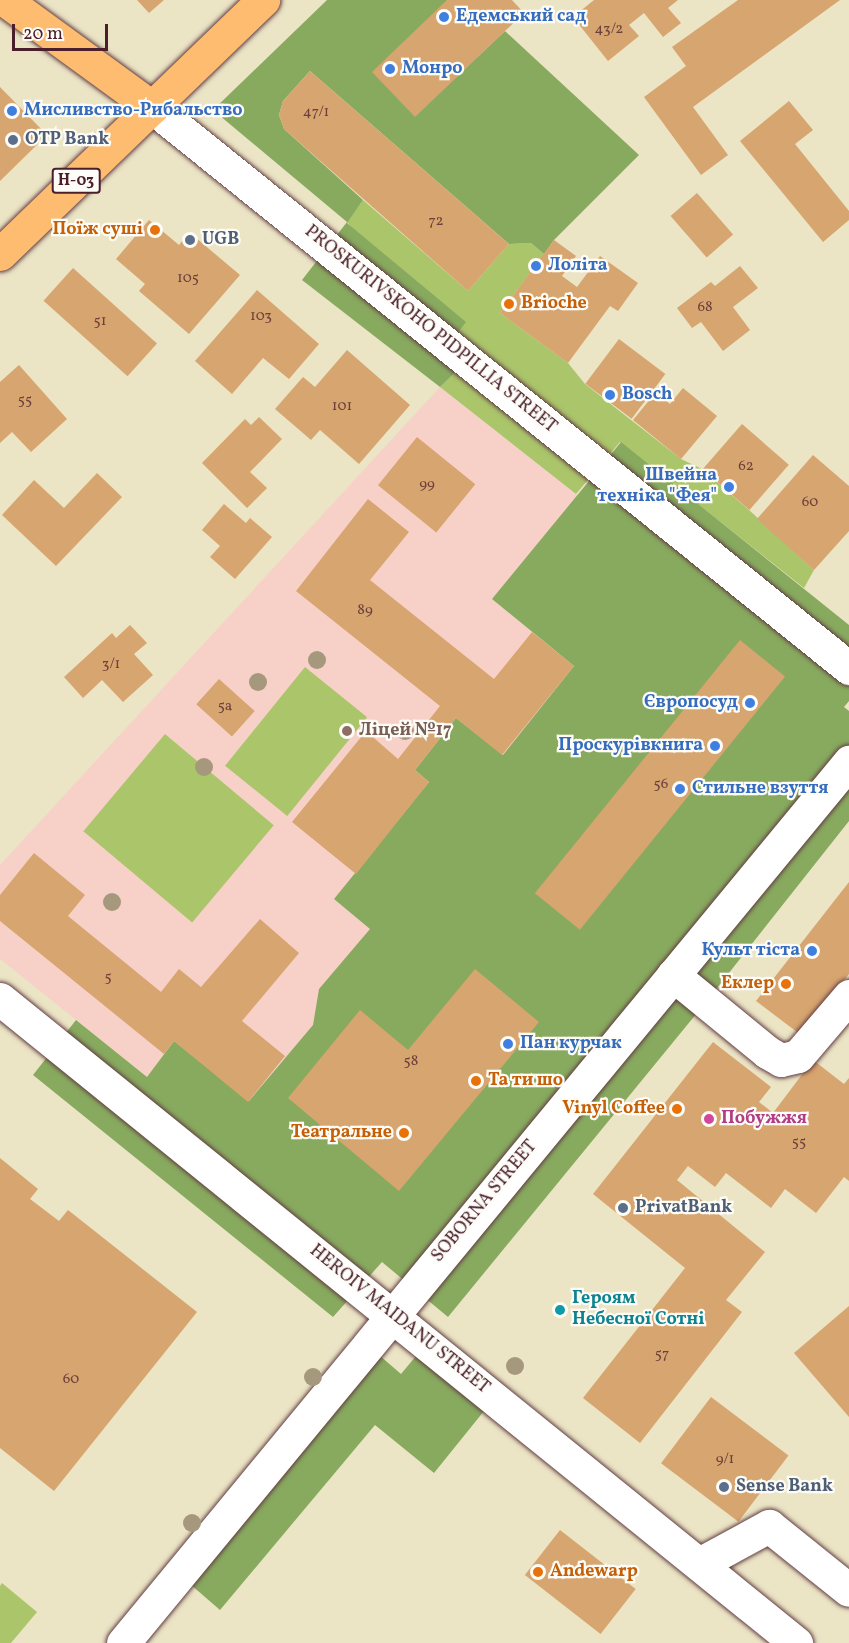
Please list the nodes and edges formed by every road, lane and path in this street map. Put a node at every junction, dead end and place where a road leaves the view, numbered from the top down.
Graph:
1 (5, 0) edge
2 (263, 0) edge
3 (152, 107) junction
4 (0, 254) edge
5 (849, 668) edge
6 (849, 762) edge
7 (673, 975) junction
8 (849, 996) edge
9 (0, 999) edge
10 (835, 1030) edge
11 (392, 1315) junction
12 (699, 1564) junction
13 (849, 1590) edge
14 (123, 1643) edge
15 (796, 1643) edge

1 - 3 main road, PROSKURIVSKOHO PIDPILLIA STREET
2 - 3 main road, Н-03
3 - 4 main road, Н-03
3 - 5 street, PROSKURIVSKOHO PIDPILLIA STREET
6 - 7 street, SOBORNA STREET
7 - 10 street
7 - 11 street, SOBORNA STREET
8 - 10 street
9 - 11 street, HEROIV MAIDANU STREET
11 - 12 street, HEROIV MAIDANU STREET
11 - 14 street, SOBORNA STREET
12 - 13 street
12 - 15 street, HEROIV MAIDANU STREET

